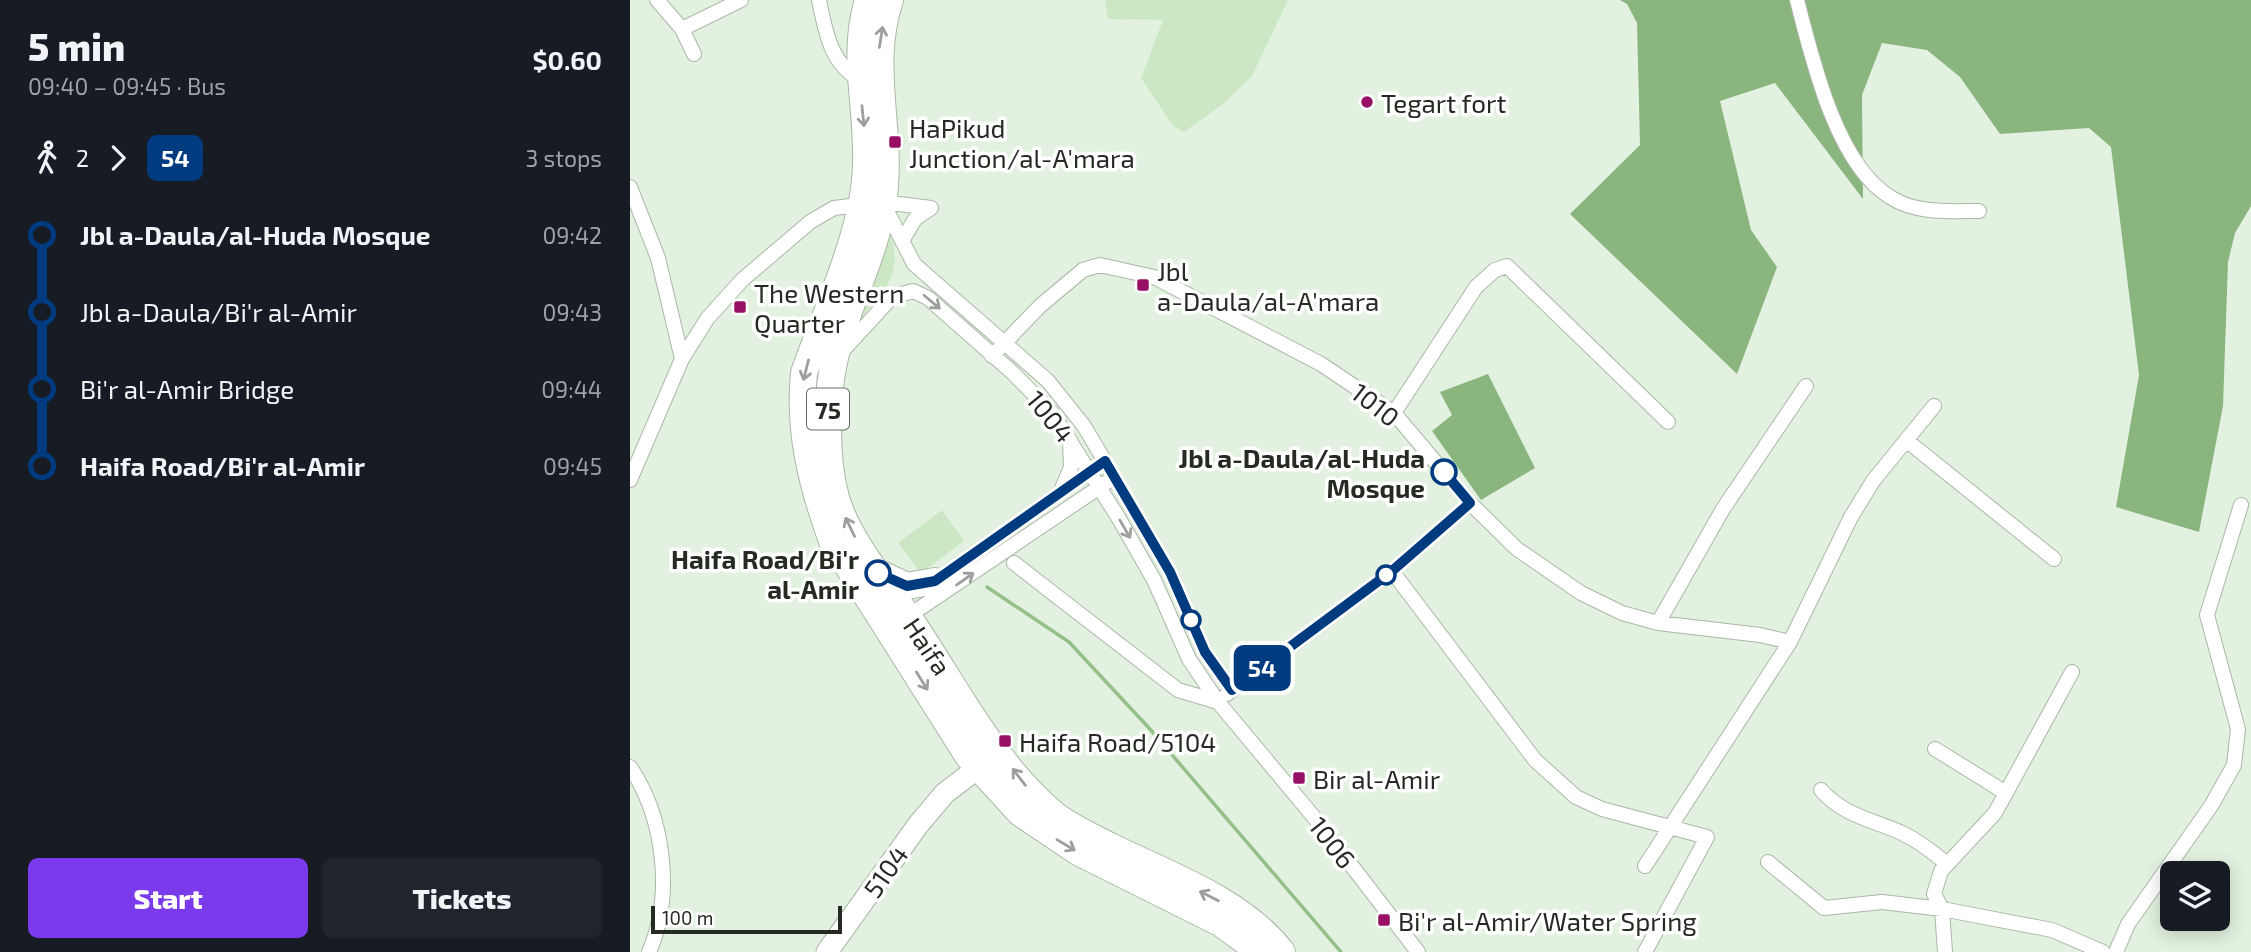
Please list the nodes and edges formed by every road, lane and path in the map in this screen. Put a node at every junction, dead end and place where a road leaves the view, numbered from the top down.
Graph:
1 (657, 0) edge
2 (741, 0) edge
3 (819, 0) edge
4 (868, 0) edge
5 (890, 0) edge
6 (1797, 0) edge
7 (682, 29) junction
8 (694, 54) dead end
9 (870, 84) junction
10 (630, 187) edge
11 (867, 210) junction
12 (1979, 211) dead end
13 (825, 213) junction
14 (902, 241) junction
15 (1003, 341) junction
16 (992, 356) junction
17 (682, 359) junction
18 (1806, 386) dead end
19 (829, 398) junction
20 (1934, 405) dead end
21 (1394, 413) junction
22 (1668, 422) dead end
23 (1069, 436) junction
24 (1906, 440) junction
25 (1105, 461) junction
26 (1091, 471) junction
27 (1115, 477) junction
28 (630, 480) edge
29 (1100, 486) junction
30 (1060, 493) junction
31 (1470, 503) junction
32 (1073, 505) junction
33 (2241, 505) dead end
34 (1111, 506) junction
35 (2054, 559) dead end
36 (1014, 563) dead end
37 (1392, 571) junction
38 (878, 573) junction
39 (935, 581) junction
40 (899, 616) junction
41 (1658, 623) junction
42 (1790, 642) junction
43 (2072, 671) dead end
44 (1232, 690) junction
45 (1218, 702) junction
46 (994, 745) junction
47 (1936, 749) dead end
48 (973, 762) junction
49 (630, 767) edge
50 (1821, 790) dead end
51 (2006, 793) junction
52 (1670, 825) junction
53 (1768, 862) dead end
54 (1947, 864) junction
55 (1645, 866) dead end
56 (1942, 909) junction
57 (649, 952) edge
58 (828, 952) edge
59 (1260, 952) edge
60 (1282, 952) edge
61 (1418, 952) edge
62 (1645, 952) edge
63 (1945, 952) edge
64 (2103, 952) edge
65 (2116, 952) edge

1 - 7 street
2 - 7 street
3 - 9 street
4 - 9 highway, 75
9 -> 5 highway, 75
6 - 12 street
7 - 8 street
9 - 11 highway, 75
10 - 17 street
11 - 13 street
11 - 13 street
11 - 14 street, 1004
11 - 14 street
11 - 19 highway, Haifa / 75
11 -> 40 highway, Haifa / 75
13 - 17 street
14 - 15 street, 1004
15 - 16 street, 1010
15 - 21 street, 1010
15 - 25 street, 1004
19 -> 16 street, 1004
16 - 23 street, 1004
17 - 28 street
18 - 41 street
38 -> 19 highway, Haifa / 75
20 - 24 street
21 - 22 street
21 - 31 street, 1010
23 - 26 street, 1004
23 - 30 street
24 - 35 street
24 - 42 street
25 - 26 street
25 - 27 street, 1004
26 - 29 street, 1004
26 - 30 street
27 - 29 street
27 - 44 street, 1004
29 - 32 street
29 - 34 street, 1004
30 - 39 street
31 - 37 street
31 - 41 street, 1010
32 - 34 street
40 -> 32 street
33 - 65 street
34 -> 45 street, 1004
36 - 45 street
37 - 44 street
37 - 52 street
38 - 39 highway
38 - 40 highway, Haifa / 75
39 - 40 street
40 - 46 highway, Haifa / 75
40 -> 48 highway, Haifa / 75
41 - 42 street, 1010
42 - 52 street
43 - 51 street
44 - 45 street
45 - 61 street, 1006
46 - 48 street, 5104
60 -> 46 highway, Haifa / 75
47 - 51 street
48 - 58 street, 5104
48 -> 59 highway, Haifa / 75
49 - 57 street
50 - 54 street
51 - 54 street
52 - 55 street
52 - 62 street
53 - 56 street
54 - 56 street
56 - 63 street
56 - 64 street

